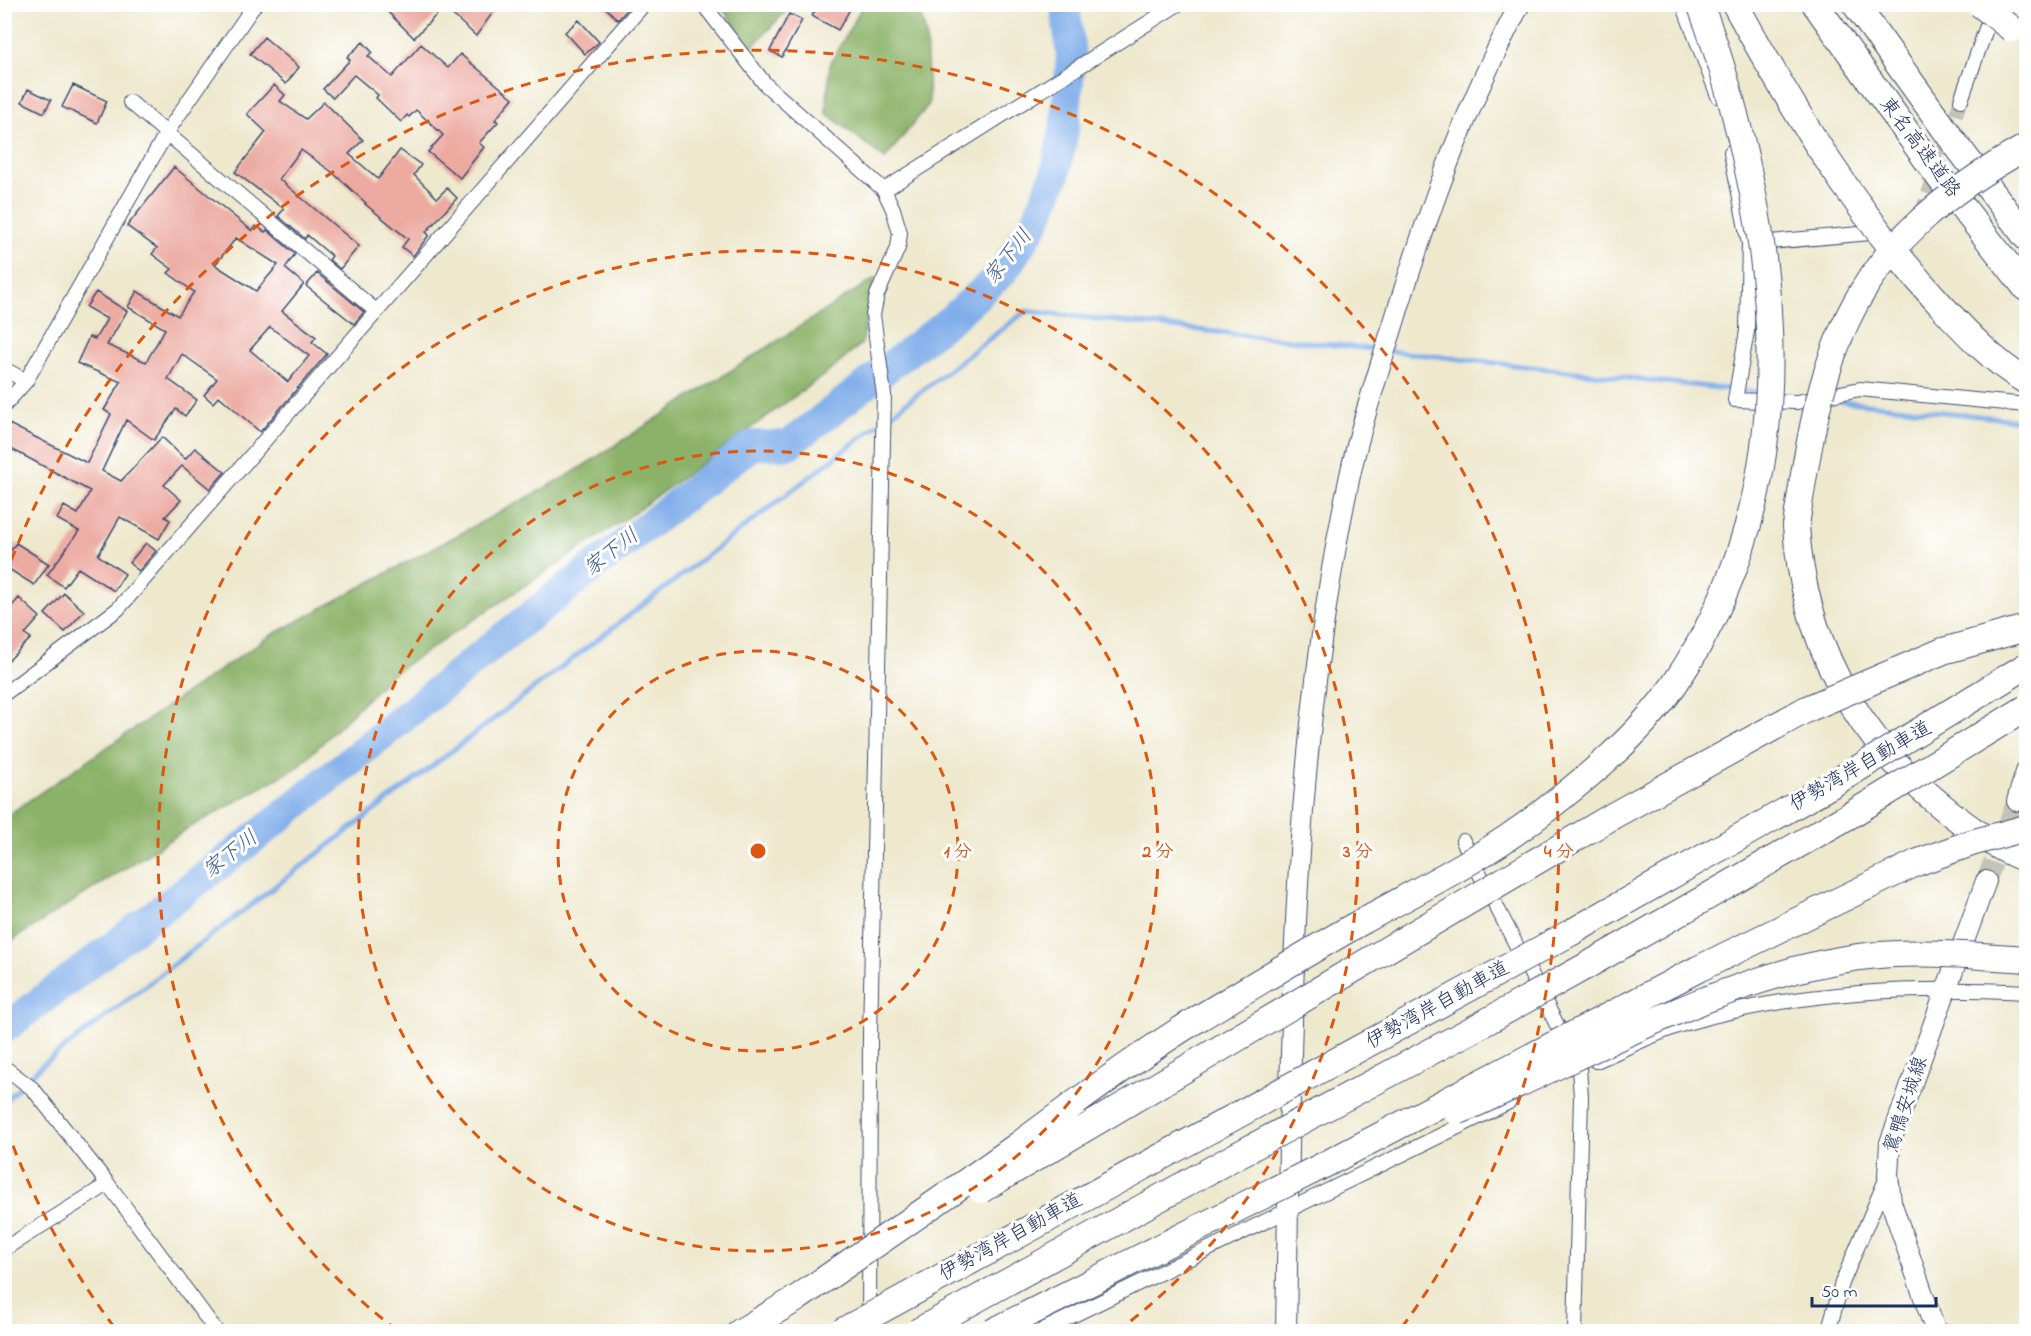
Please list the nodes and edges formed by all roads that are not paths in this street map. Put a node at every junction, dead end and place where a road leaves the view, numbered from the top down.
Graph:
1 (255, 4) edge
2 (644, 4) edge
3 (703, 4) edge
4 (1178, 4) edge
5 (1520, 4) edge
6 (1683, 4) edge
7 (1700, 4) edge
8 (1735, 4) edge
9 (1815, 4) edge
10 (1855, 4) edge
11 (1980, 4) edge
12 (1995, 4) edge
13 (2026, 39) edge
14 (1961, 100) tunnel mouth
15 (130, 102) dead end
16 (167, 132) junction
17 (2026, 147) edge
18 (884, 190) junction
19 (1911, 223) dead end
20 (2026, 237) edge
21 (1749, 244) junction
22 (2026, 288) edge
23 (376, 311) junction
24 (4, 369) edge
25 (26, 381) junction
26 (2026, 381) edge
27 (2026, 405) edge
28 (4, 406) edge
29 (2026, 628) edge
30 (2026, 666) edge
31 (4, 694) edge
32 (2026, 708) edge
33 (2026, 772) edge
34 (2017, 801) tunnel mouth
35 (2026, 828) edge
36 (1463, 841) dead end
37 (2026, 859) edge
38 (1986, 881) tunnel mouth
39 (2026, 959) edge
40 (1949, 988) junction
41 (2026, 992) edge
42 (4, 1067) edge
43 (1579, 1068) junction
44 (1328, 1163) junction
45 (1888, 1175) junction
46 (108, 1184) junction
47 (1288, 1210) junction
48 (4, 1249) edge
49 (796, 1299) junction
50 (1057, 1328) edge
51 (217, 1332) edge
52 (740, 1332) edge
53 (840, 1332) edge
54 (869, 1332) edge
55 (917, 1332) edge
56 (993, 1332) edge
57 (1039, 1332) edge
58 (1286, 1332) edge
59 (1575, 1332) edge
60 (1828, 1332) edge
61 (1936, 1332) edge

1 - 16 street
2 - 23 street
3 - 18 street
4 - 18 street
5 - 47 street
6 - 21 street
7 - 49 highway, bridge
8 - 26 highway, bridge
9 - 22 highway, 東名高速道路
10 - 20 highway, 東名高速道路
11 - 13 highway, bridge
12 - 14 street
15 - 16 street
16 - 23 street
16 - 25 street
17 - 37 highway, bridge
18 - 54 street
19 - 21 street
21 - 27 street
23 - 31 street
24 - 25 street
25 - 28 street
29 - 49 highway, bridge
30 - 53 highway, 伊勢湾岸自動車道, bridge
32 - 55 highway, 伊勢湾岸自動車道, bridge
33 - 34 street
35 - 44 highway, bridge
36 - 43 street
38 - 40 street, 鴛鴨安城線
39 - 44 highway, bridge
40 - 41 street
40 - 43 street
40 - 45 street, 鴛鴨安城線
42 - 46 street
43 - 47 street
43 - 59 street
44 - 56 highway, bridge
45 - 60 street
45 - 61 street, 鴛鴨安城線
46 - 48 street
46 - 51 street
47 - 50 street
47 - 58 street
49 - 52 highway
50 - 57 street

